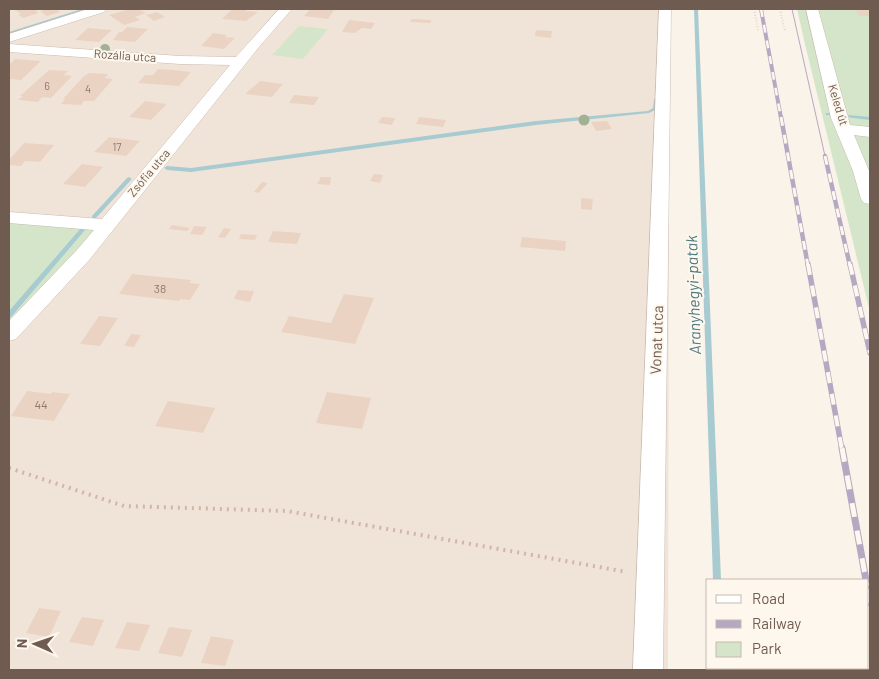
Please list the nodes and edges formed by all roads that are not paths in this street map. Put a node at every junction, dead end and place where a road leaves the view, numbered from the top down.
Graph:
1 (100, 9) edge
2 (286, 9) edge
3 (665, 9) edge
4 (812, 9) edge
5 (9, 38) edge
6 (9, 48) edge
7 (242, 61) junction
8 (841, 119) junction
9 (870, 132) edge
10 (870, 199) edge
11 (9, 217) edge
12 (107, 225) junction
13 (9, 334) edge
14 (648, 670) edge

1 - 5 street
2 - 7 street, Zsófia utca
3 - 14 street, Vonat utca
4 - 8 street, Keled út
6 - 7 street, Rozália utca
7 - 12 street, Zsófia utca
8 - 9 street
8 - 10 street, Keled út
11 - 12 street
12 - 13 street, Zsófia utca

